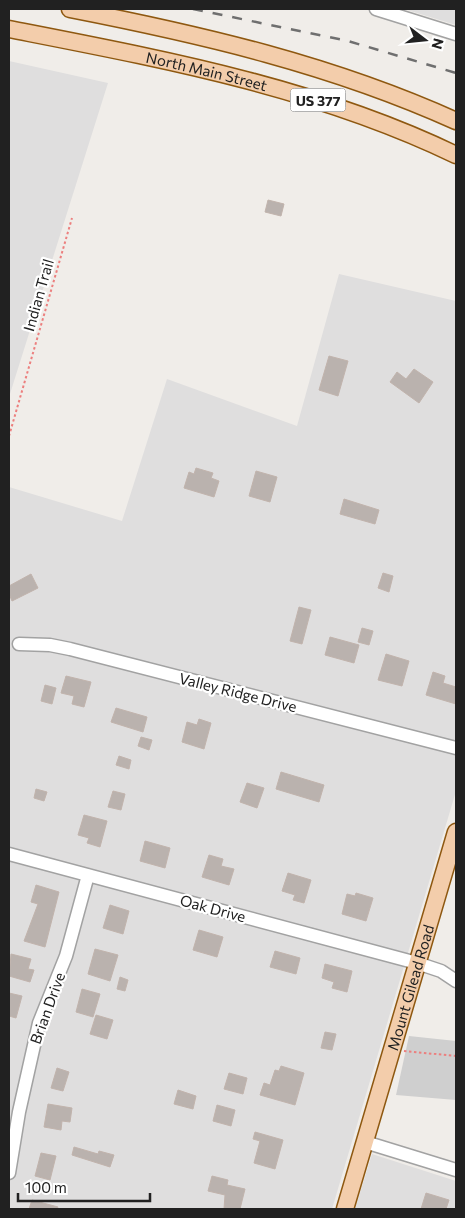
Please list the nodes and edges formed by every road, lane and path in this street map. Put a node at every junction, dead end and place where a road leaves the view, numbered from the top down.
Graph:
1 (70, 9) edge
2 (376, 9) edge
3 (9, 29) edge
4 (456, 34) edge
5 (456, 121) edge
6 (456, 155) edge
7 (72, 218) dead end
8 (9, 436) edge
9 (19, 644) dead end
10 (456, 748) edge
11 (456, 832) edge
12 (9, 854) edge
13 (88, 874) junction
14 (417, 963) junction
15 (456, 981) edge
16 (392, 1048) junction
17 (456, 1056) edge
18 (14, 1111) edge
19 (365, 1142) junction
20 (456, 1170) edge
21 (9, 1173) edge
22 (345, 1209) edge

1 - 5 main road, North Main Street / US 377
2 - 4 street
3 - 6 main road, North Main Street / US 377
7 - 8 path, Indian Trail
9 - 10 street, Valley Ridge Drive
11 - 14 main road, Mount Gilead Road
12 - 13 street, Oak Drive
13 - 14 street, Oak Drive
13 - 18 street, Brian Drive
14 - 15 street, Oak Drive
14 - 16 main road, Mount Gilead Road
16 - 17 path
16 - 19 main road, Mount Gilead Road
18 - 21 street, Brian Drive
19 - 20 street
19 - 22 main road, Mount Gilead Road

